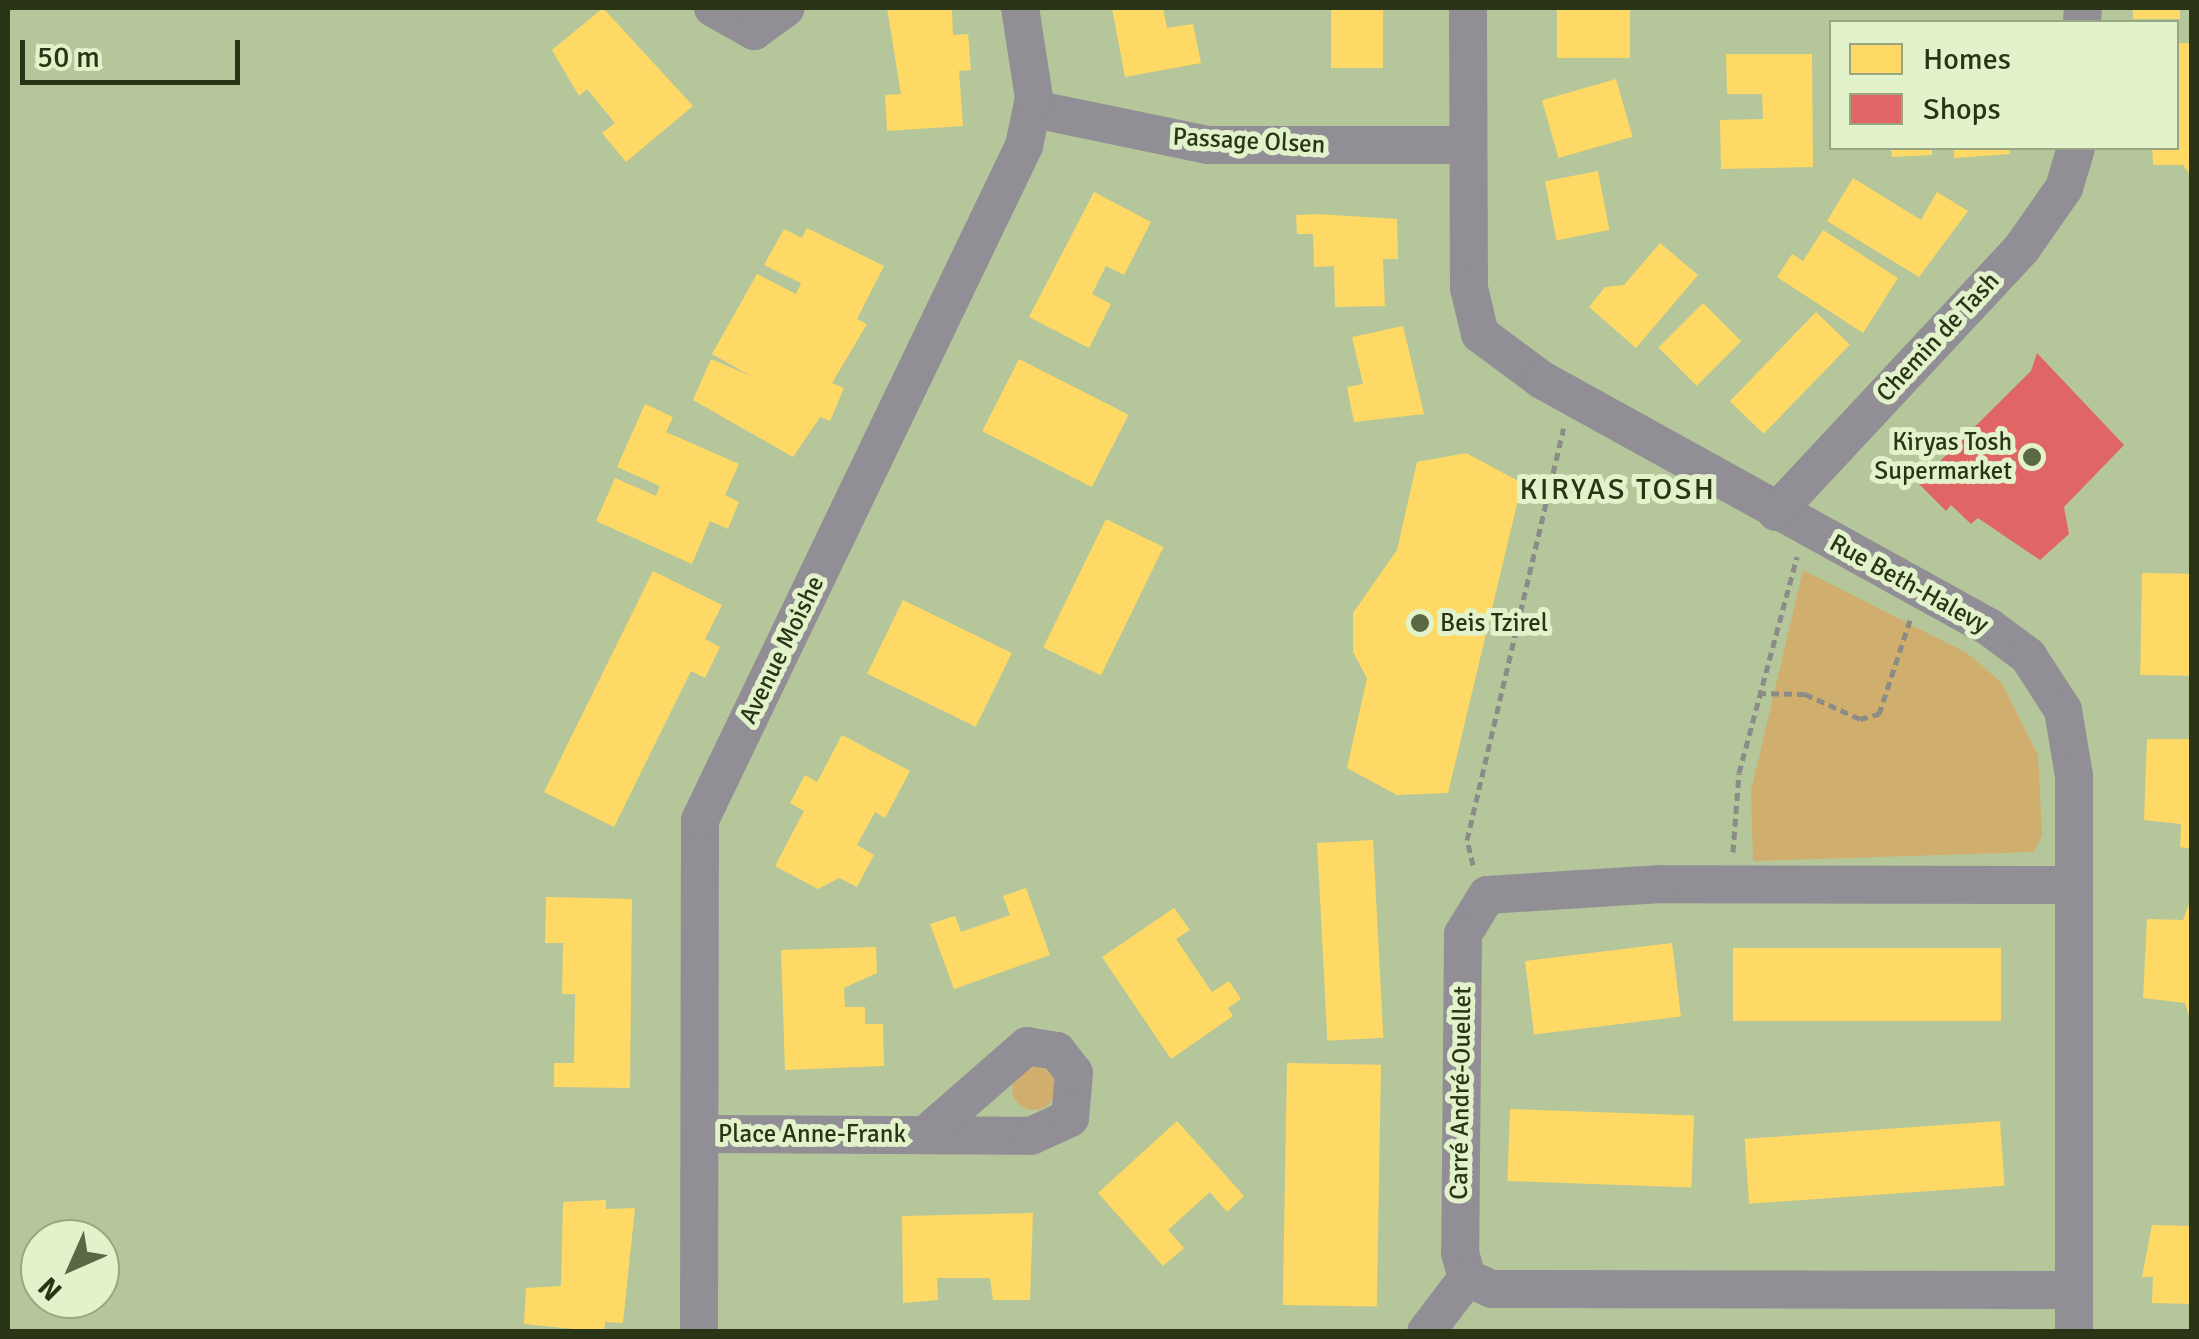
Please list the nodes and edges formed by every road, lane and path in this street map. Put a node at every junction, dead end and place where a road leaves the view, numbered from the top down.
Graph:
1 (713, 8) edge
2 (786, 8) edge
3 (1020, 8) edge
4 (1468, 8) edge
5 (1034, 109) junction
6 (1468, 146) junction
7 (2075, 150) edge
8 (1564, 428) dead end
9 (1776, 512) junction
10 (1796, 557) dead end
11 (1907, 626) dead end
12 (1758, 692) junction
13 (1733, 865) dead end
14 (1478, 876) dead end
15 (2074, 885) junction
16 (700, 1134) junction
17 (925, 1135) dead end
18 (1467, 1278) junction
19 (2074, 1290) junction
20 (699, 1332) edge
21 (1426, 1332) edge
22 (2074, 1332) edge

1 - 2 street
3 - 5 street
4 - 6 street, Rue Beth-Halevy
5 - 6 street, Passage Olsen
5 - 16 street, Avenue Moishe
6 - 9 street, Rue Beth-Halevy
7 - 9 street, Chemin de Tash
8 - 14 path
9 - 15 street, Rue Beth-Halevy
10 - 12 path
11 - 12 path
12 - 13 path
15 - 18 street, Carré André-Ouellet
15 - 19 street, Rue Beth-Halevy
16 - 17 street, Place Anne-Frank
16 - 20 street, Avenue Moishe
18 - 19 street
18 - 21 street
19 - 22 street, Rue Beth-Halevy

